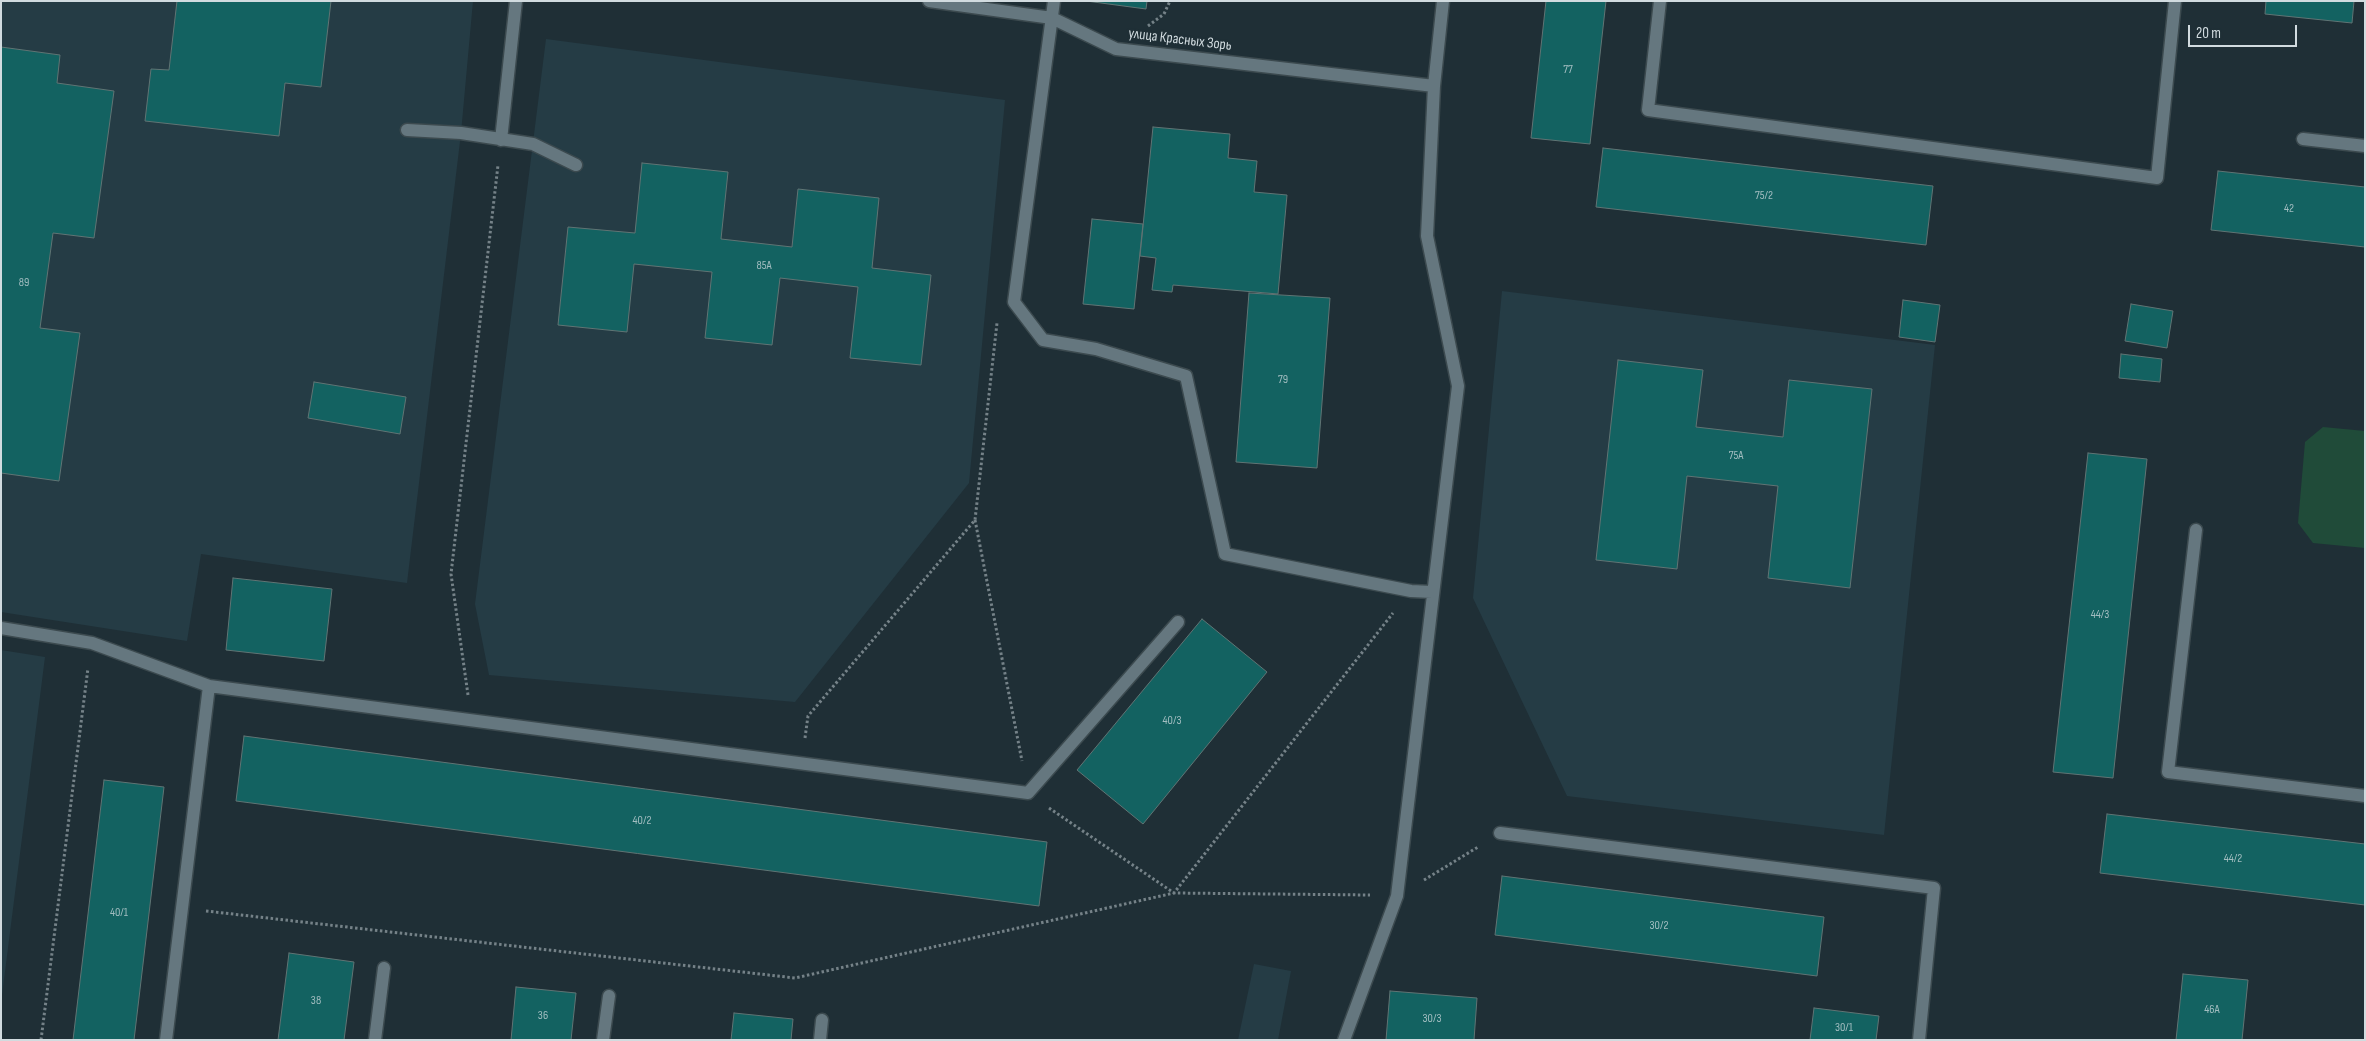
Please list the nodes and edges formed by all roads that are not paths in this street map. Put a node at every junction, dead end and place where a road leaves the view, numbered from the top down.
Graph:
1 (516, 1) edge
2 (929, 1) edge
3 (1054, 1) edge
4 (1443, 1) edge
5 (1660, 1) edge
6 (2175, 1) edge
7 (1052, 18) junction
8 (1434, 86) junction
9 (407, 130) dead end
10 (2303, 139) dead end
11 (501, 140) junction
12 (2365, 146) edge
13 (576, 165) dead end
14 (2196, 530) dead end
15 (1432, 592) junction
16 (1178, 622) dead end
17 (1, 628) edge
18 (209, 686) junction
19 (2365, 796) edge
20 (1500, 833) road end
21 (384, 968) dead end
22 (609, 996) dead end
23 (822, 1020) dead end
24 (166, 1040) edge
25 (375, 1040) edge
26 (603, 1040) edge
27 (820, 1040) edge
28 (1344, 1040) edge
29 (1919, 1040) edge

1 - 11 street
2 - 7 street, улица Красных Зорь
3 - 7 street
4 - 8 street
5 - 6 street
7 - 8 street, улица Красных Зорь
7 - 15 street
8 - 15 street
9 - 11 street
10 - 12 street
11 - 13 street
14 - 19 street
15 - 28 street
16 - 18 street
17 - 18 street
18 - 24 street
20 - 29 street
21 - 25 street
22 - 26 street
23 - 27 street

